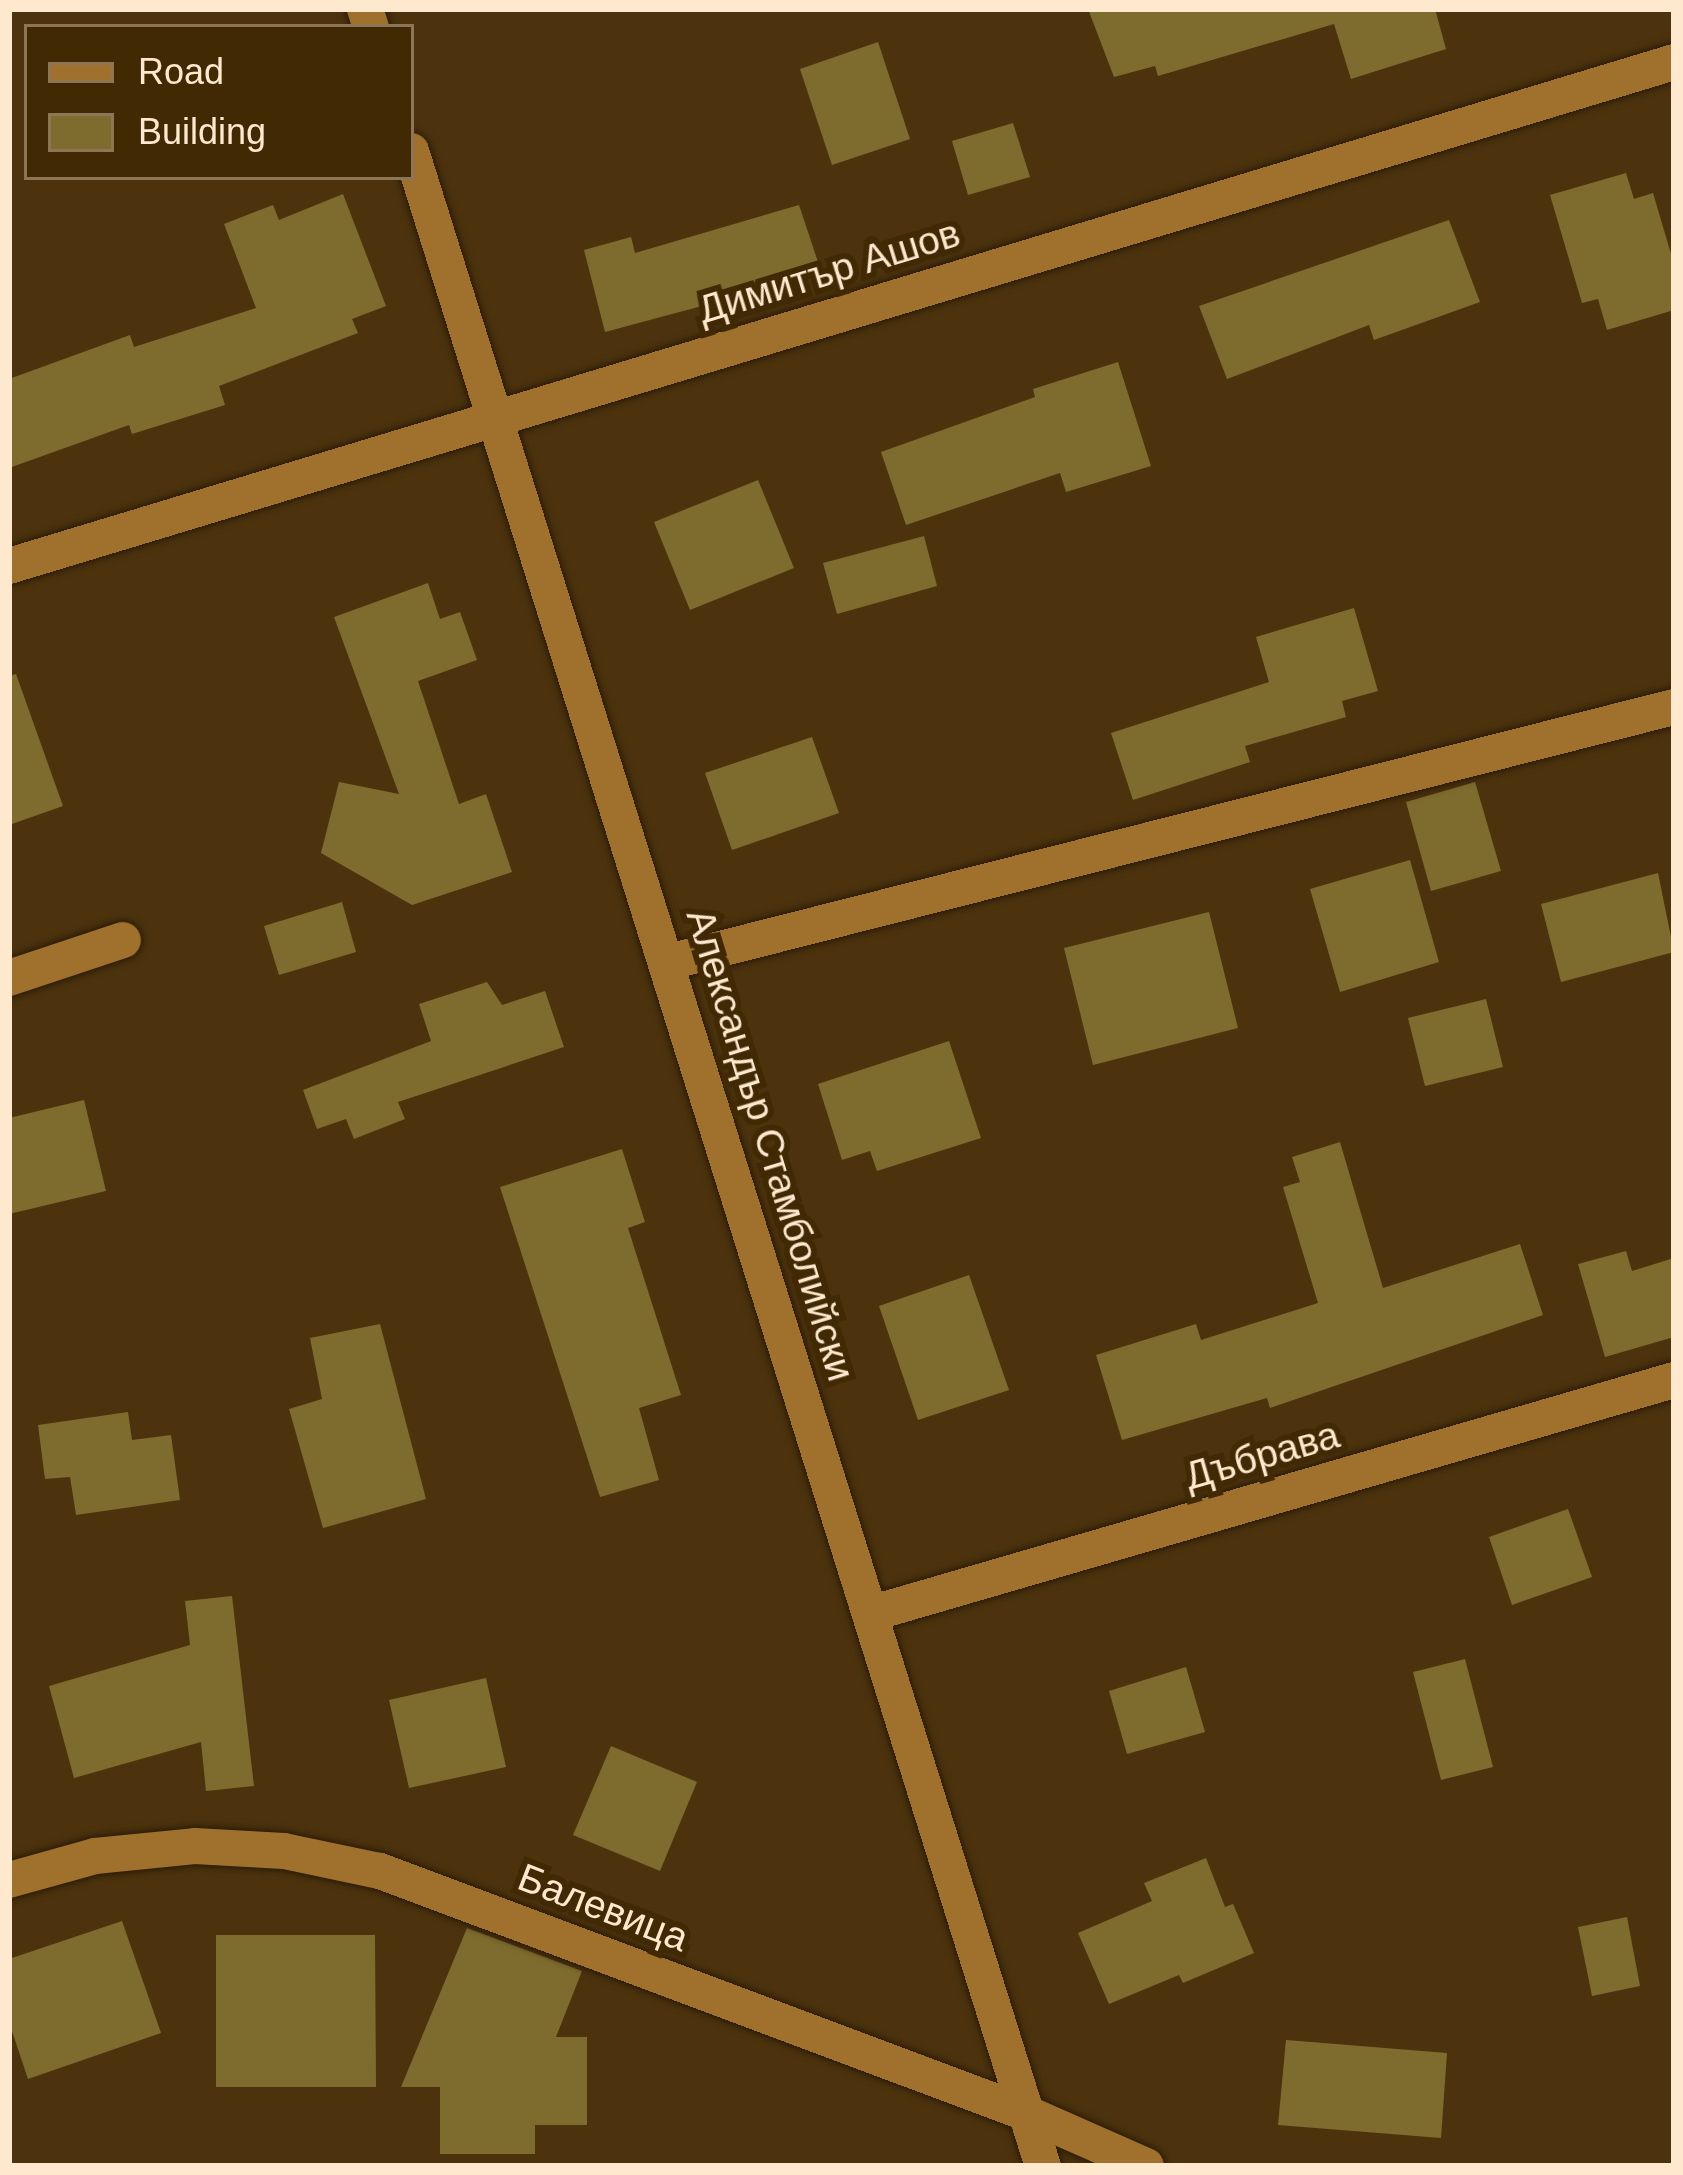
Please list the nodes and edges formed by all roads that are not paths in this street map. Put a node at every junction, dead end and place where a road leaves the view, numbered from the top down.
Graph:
1 (1674, 62) edge
2 (414, 160) edge
3 (497, 415) junction
4 (9, 566) edge
5 (1674, 707) edge
6 (123, 940) dead end
7 (669, 962) junction
8 (9, 978) edge
9 (1674, 1380) edge
10 (872, 1613) junction
11 (9, 1880) edge
12 (1026, 2113) junction
13 (1043, 2166) edge
14 (1146, 2166) edge

1 - 3 street, Димитър Ашов
2 - 3 street, Александър Стамболийски
3 - 4 street, Димитър Ашов
3 - 7 street, Александър Стамболийски
5 - 7 street
6 - 8 street
7 - 10 street, Александър Стамболийски
9 - 10 street, Дъбрава
10 - 12 street, Александър Стамболийски
11 - 12 street, Балевица
12 - 13 street, Александър Стамболийски
12 - 14 street, Балевица

